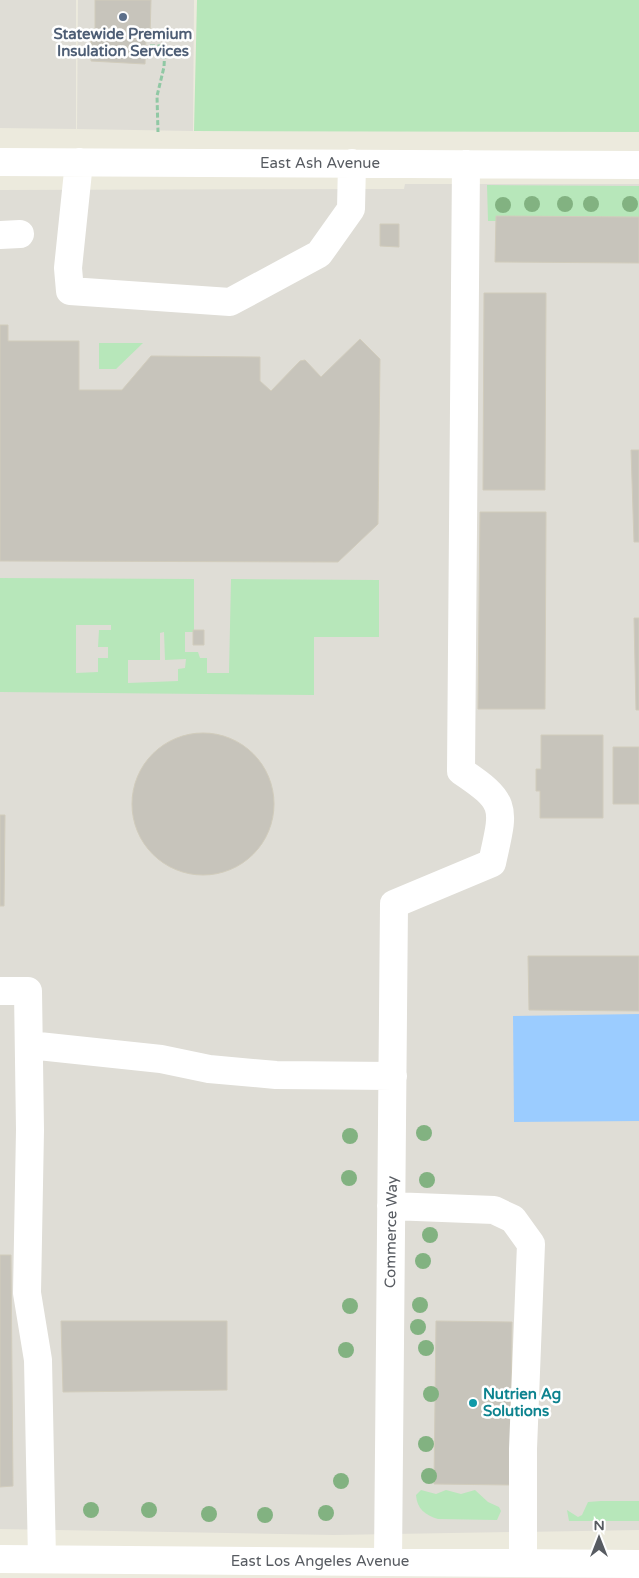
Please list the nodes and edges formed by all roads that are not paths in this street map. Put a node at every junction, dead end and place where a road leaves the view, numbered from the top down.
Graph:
1 (0, 162) edge
2 (79, 162) junction
3 (352, 163) junction
4 (466, 164) junction
5 (639, 164) edge
6 (0, 991) edge
7 (28, 1046) junction
8 (393, 1076) junction
9 (391, 1206) junction
10 (0, 1559) edge
11 (42, 1559) junction
12 (388, 1561) junction
13 (523, 1563) junction
14 (639, 1564) edge

1 - 2 street, East Ash Avenue
2 - 3 street, East Ash Avenue
2 - 3 street
3 - 4 street, East Ash Avenue
4 - 5 street, East Ash Avenue
4 - 8 street, Commerce Way
6 - 7 street
7 - 8 street
7 - 11 street
8 - 9 street, Commerce Way
9 - 12 street, Commerce Way
9 - 13 street
10 - 11 street, East Los Angeles Avenue
11 - 12 street, East Los Angeles Avenue
12 - 13 street, East Los Angeles Avenue
13 - 14 street, East Los Angeles Avenue

